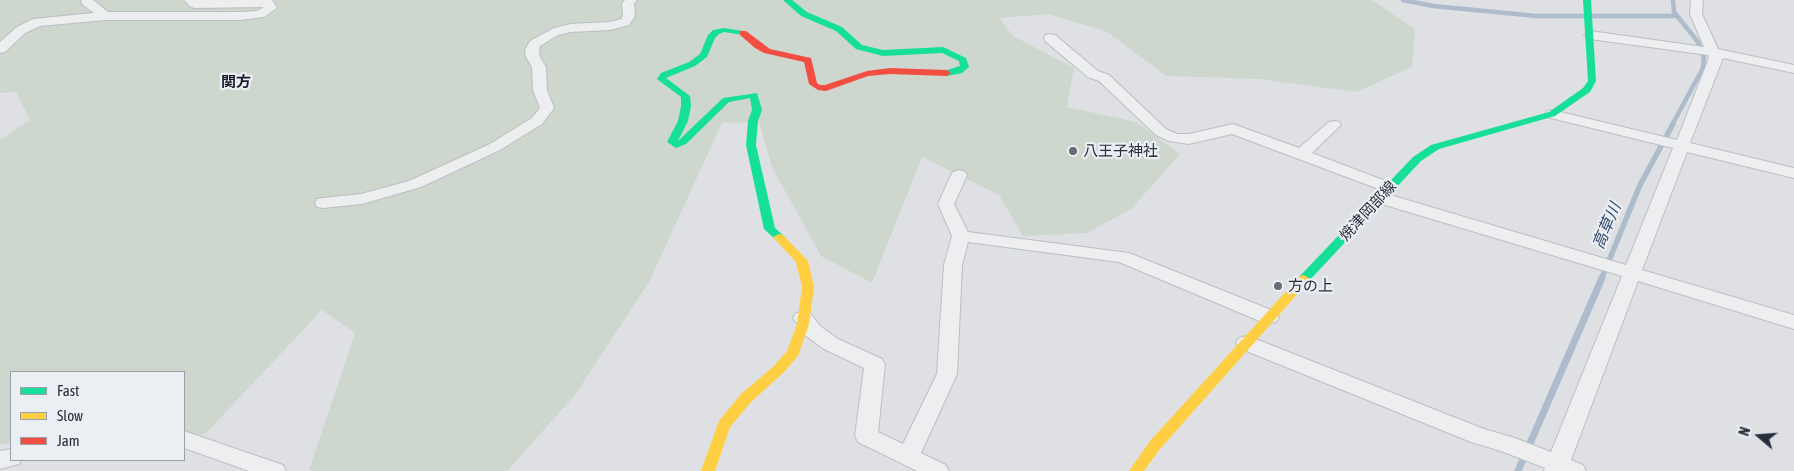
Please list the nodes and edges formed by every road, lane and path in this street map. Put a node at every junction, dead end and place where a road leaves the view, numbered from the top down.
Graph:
1 (88, 0) edge
2 (190, 0) edge
3 (631, 0) edge
4 (787, 0) edge
5 (1587, 0) edge
6 (1697, 0) edge
7 (104, 16) junction
8 (1590, 35) junction
9 (1050, 38) dead end
10 (0, 49) edge
11 (1706, 51) junction
12 (1794, 69) edge
13 (1552, 114) junction
14 (1334, 125) dead end
15 (1677, 144) junction
16 (1301, 155) junction
17 (1794, 173) edge
18 (959, 175) dead end
19 (1385, 193) junction
20 (323, 203) dead end
21 (962, 236) junction
22 (1626, 272) junction
23 (803, 318) junction
24 (1269, 318) junction
25 (1794, 322) edge
26 (1246, 343) junction
27 (185, 440) edge
28 (908, 457) junction
29 (1556, 465) edge
30 (275, 471) edge
31 (708, 471) edge
32 (938, 471) edge
33 (1136, 471) edge

1 - 7 street
2 - 7 street
3 - 20 street
4 - 23 street
5 - 8 street, 焼津岡部線
6 - 11 street
7 - 10 street
8 - 11 street
8 - 13 street, 焼津岡部線
9 - 16 street
11 - 12 street
11 - 15 street
13 - 15 street
13 - 19 street, 焼津岡部線
14 - 16 street
15 - 17 street
15 - 22 street
16 - 19 street
18 - 21 street
19 - 22 street
19 - 24 street, 焼津岡部線
21 - 24 street
21 - 28 street
22 - 25 street
22 - 29 street
23 - 28 street
23 - 31 street
24 - 26 street, 焼津岡部線
26 - 29 street
26 - 33 street, 焼津岡部線
27 - 30 street
28 - 32 street

